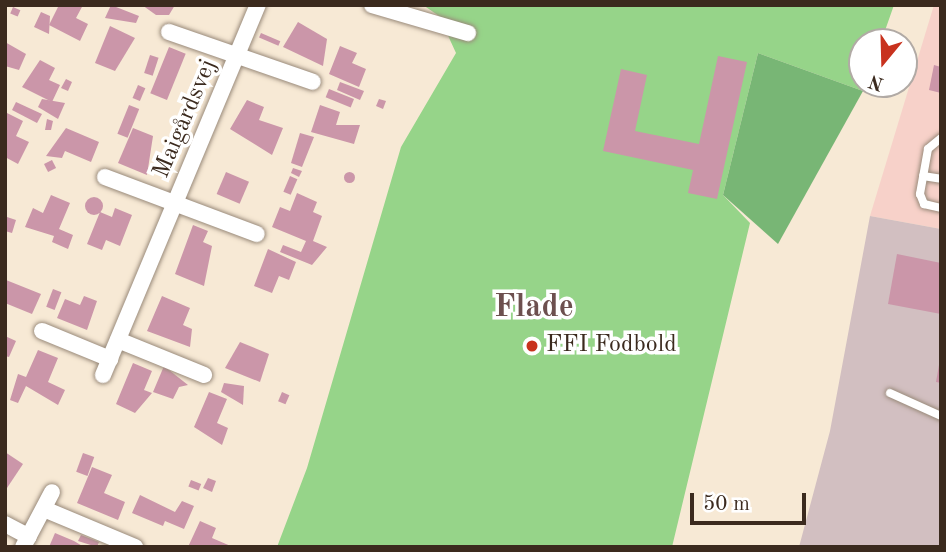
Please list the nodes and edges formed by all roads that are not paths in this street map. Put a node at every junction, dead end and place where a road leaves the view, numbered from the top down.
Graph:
1 (258, 5) edge
2 (372, 5) edge
3 (169, 32) dead end
4 (468, 33) dead end
5 (238, 53) junction
6 (313, 82) dead end
7 (941, 138) edge
8 (923, 176) junction
9 (105, 177) dead end
10 (941, 179) edge
11 (176, 203) junction
12 (941, 208) edge
13 (257, 234) dead end
14 (42, 331) dead end
15 (118, 340) junction
16 (110, 359) junction
17 (103, 375) dead end
18 (204, 375) dead end
19 (890, 393) dead end
20 (941, 416) edge
21 (52, 492) dead end
22 (44, 509) junction
23 (5, 524) edge
24 (26, 542) edge
25 (135, 547) edge

1 - 5 street, Maigårdsvej
2 - 4 street
3 - 5 street, Maigårdsvej
5 - 6 street, Maigårdsvej
5 - 11 street, Maigårdsvej
7 - 8 lane
8 - 10 lane
8 - 12 lane
9 - 11 street, Maigårdsvej
11 - 13 street, Maigårdsvej
11 - 15 street, Maigårdsvej
14 - 16 street
15 - 16 street, Maigårdsvej
15 - 18 street
16 - 17 street, Maigårdsvej
19 - 20 lane
21 - 22 street
22 - 24 street
22 - 25 street
23 - 24 street

